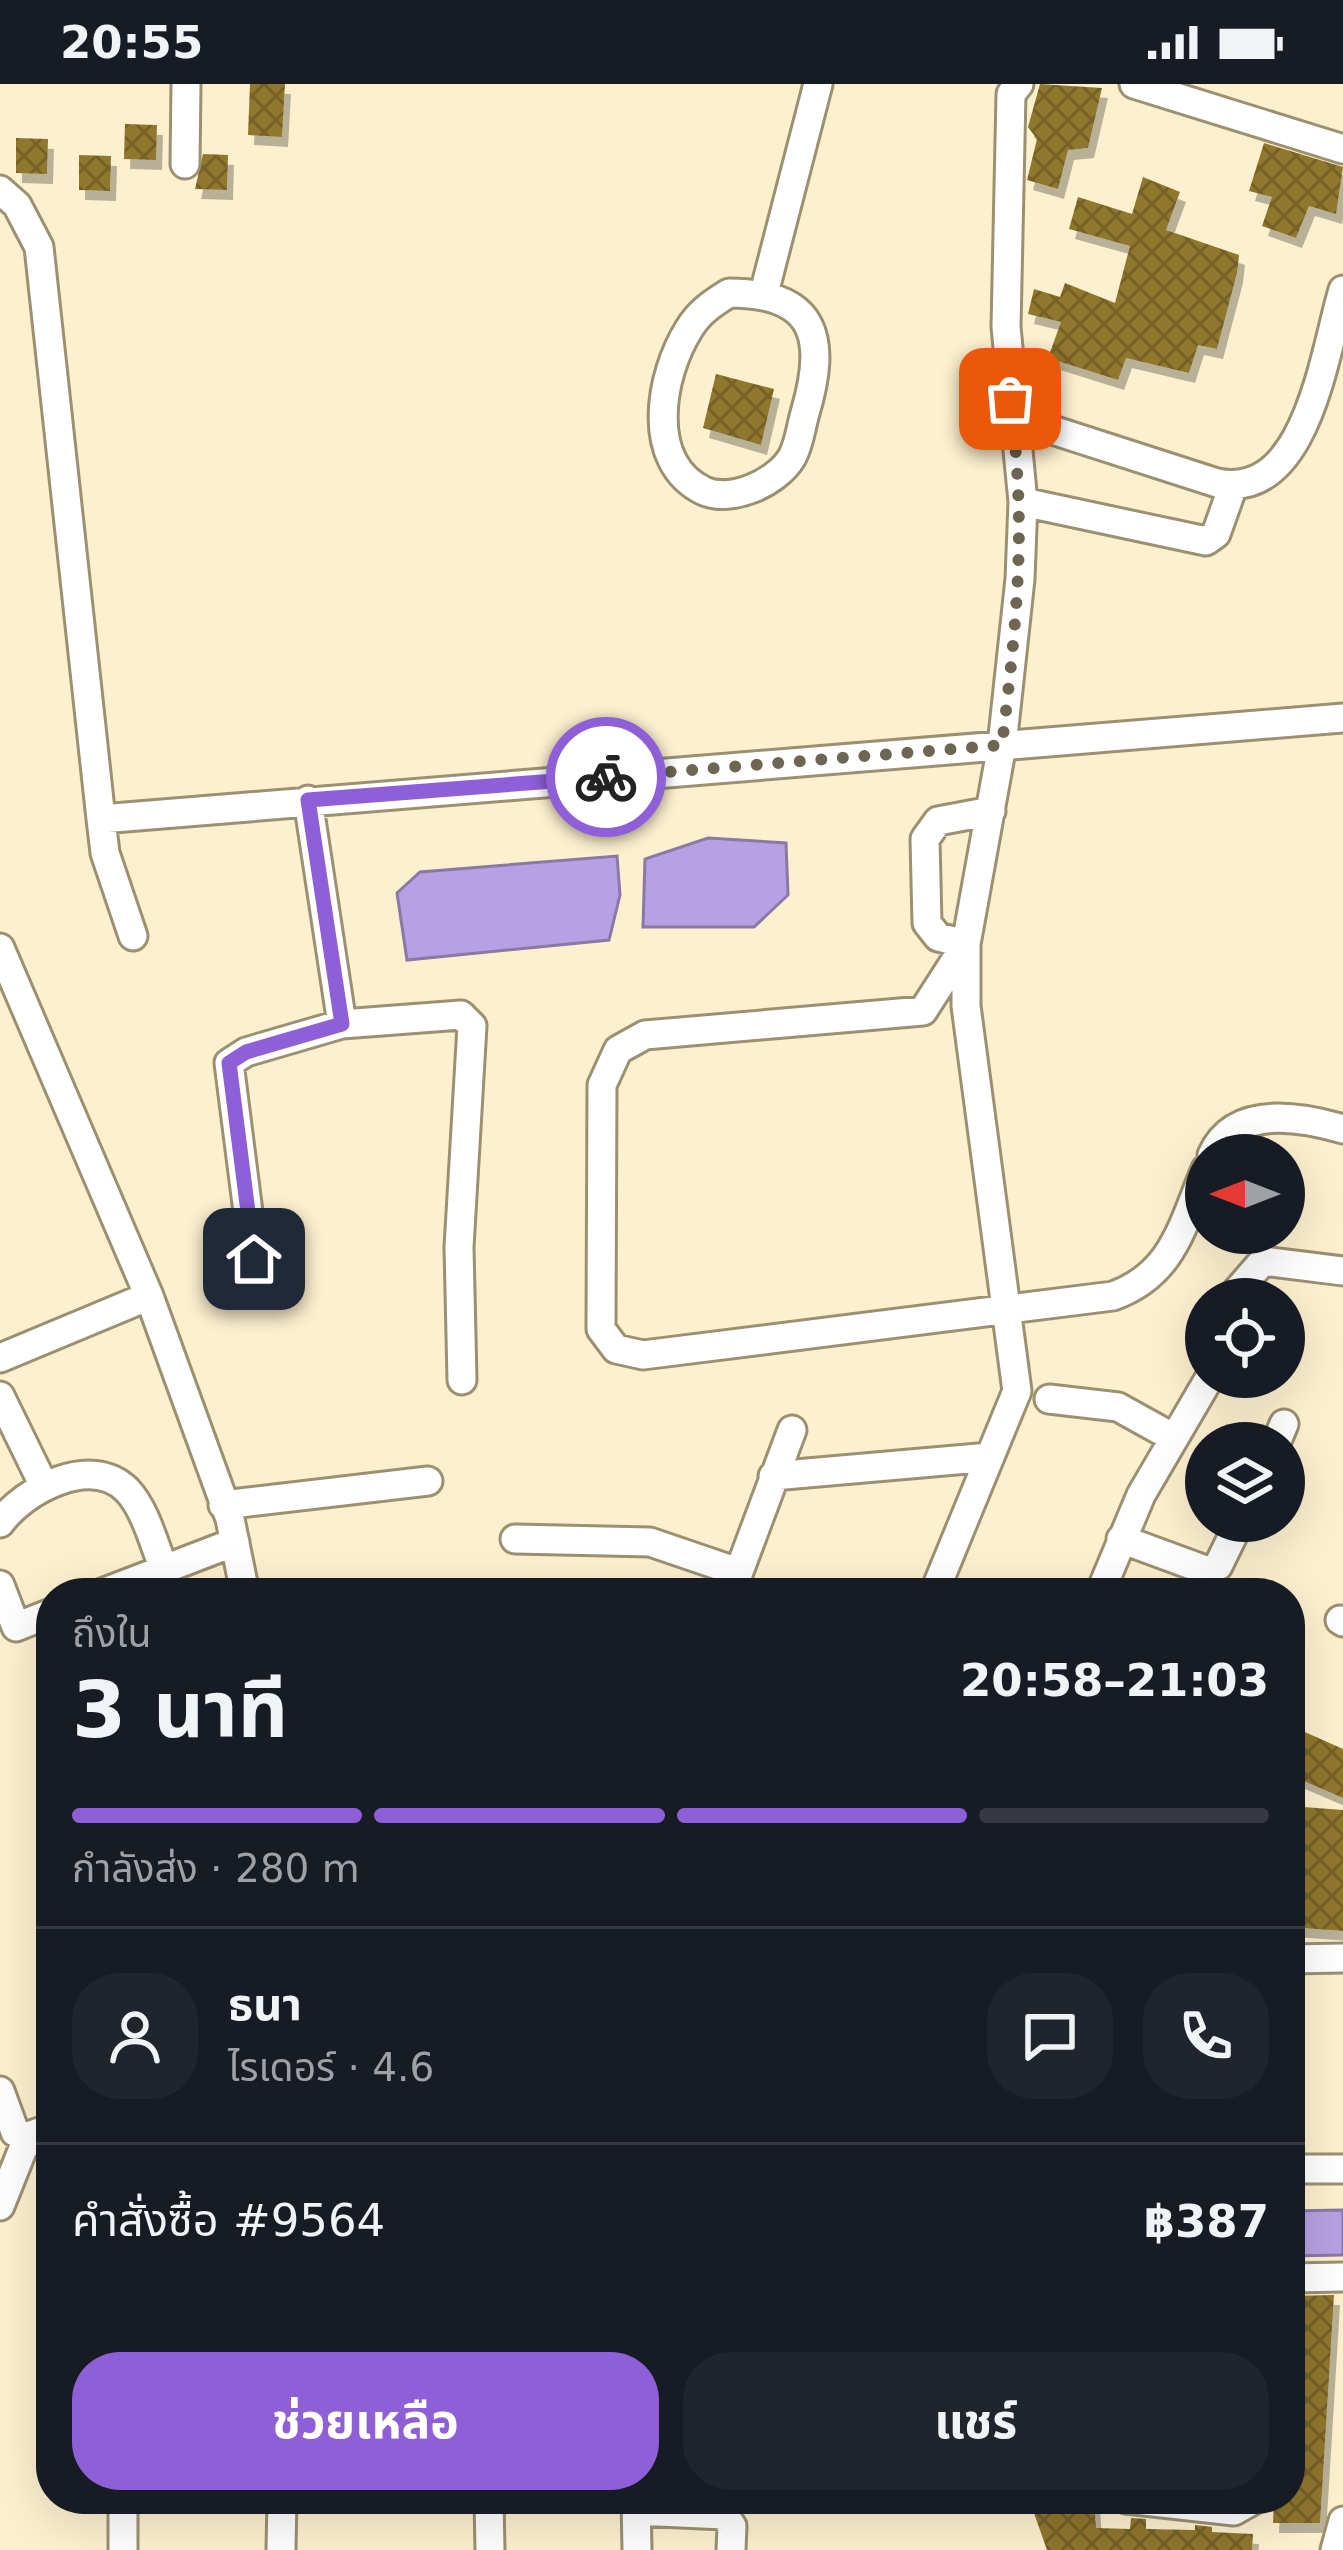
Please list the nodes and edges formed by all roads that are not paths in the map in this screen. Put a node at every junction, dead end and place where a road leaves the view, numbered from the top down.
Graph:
1 (186, 84) edge
2 (818, 84) edge
3 (1019, 84) edge
4 (1149, 86) edge
5 (1231, 98) edge
6 (1343, 149) edge
7 (185, 164) dead end
8 (0, 190) edge
9 (1343, 290) edge
10 (764, 293) junction
11 (1012, 417) junction
12 (1233, 486) junction
13 (1023, 502) junction
14 (1343, 718) edge
15 (1002, 745) junction
16 (308, 800) junction
17 (991, 811) junction
18 (101, 819) junction
19 (133, 936) dead end
20 (966, 944) junction
21 (0, 948) edge
22 (342, 1024) junction
23 (1343, 1129) edge
24 (1232, 1134) edge
25 (1185, 1217) edge
26 (254, 1259) dead end
27 (1343, 1271) edge
28 (1248, 1278) edge
29 (149, 1295) junction
30 (1005, 1308) junction
31 (0, 1358) edge
32 (463, 1380) dead end
33 (0, 1396) edge
34 (1198, 1398) edge
35 (1049, 1400) dead end
36 (791, 1430) dead end
37 (1174, 1438) junction
38 (990, 1457) junction
39 (772, 1476) junction
40 (428, 1481) dead end
41 (44, 1486) junction
42 (223, 1505) junction
43 (0, 1523) edge
44 (515, 1539) dead end
45 (1121, 1539) junction
46 (235, 1542) junction
47 (1230, 1542) edge
48 (164, 1569) junction
49 (141, 1578) edge
50 (242, 1578) edge
51 (726, 1578) edge
52 (736, 1578) edge
53 (940, 1578) edge
54 (1106, 1578) edge
55 (0, 1585) edge
56 (36, 1619) edge
57 (1343, 1958) edge
58 (1305, 1959) edge
59 (0, 2091) edge
60 (29, 2135) edge
61 (1305, 2169) edge
62 (1343, 2169) edge
63 (0, 2206) edge
64 (1343, 2277) edge
65 (1305, 2278) edge
66 (123, 2514) edge
67 (282, 2514) edge
68 (489, 2514) edge
69 (636, 2514) edge
70 (722, 2514) edge
71 (1343, 2521) edge
72 (123, 2550) edge
73 (281, 2550) edge
74 (490, 2550) edge
75 (637, 2550) edge
76 (731, 2550) edge
77 (1335, 2550) edge

1 - 7 street
2 - 10 street
3 - 11 street
4 - 5 street
5 - 6 street
8 - 18 street
9 - 12 street
10 - 10 street
11 - 12 street
11 - 13 street
12 - 13 street
13 - 15 street
14 - 15 street
15 - 16 street
15 - 17 street
16 - 18 street
16 - 22 street
17 - 20 street
17 - 20 street
18 - 19 street
20 - 30 street
20 - 30 street
21 - 29 street
22 - 26 street
22 - 32 street
23 - 24 street
25 - 30 street
27 - 28 street
29 - 31 street
29 - 42 street
30 - 38 street
33 - 41 street
34 - 37 street
35 - 37 street
36 - 39 street
37 - 45 street
38 - 39 street
38 - 53 street
39 - 52 street
40 - 42 street
41 - 43 street
41 - 48 street
42 - 46 street
44 - 51 street
45 - 47 street
45 - 54 street
46 - 48 street
46 - 50 street
48 - 49 street
55 - 56 street
57 - 58 street
59 - 60 street
60 - 63 street
61 - 62 street
64 - 65 street
66 - 72 street
67 - 73 street
68 - 74 street
69 - 75 street
70 - 76 street
71 - 77 street

